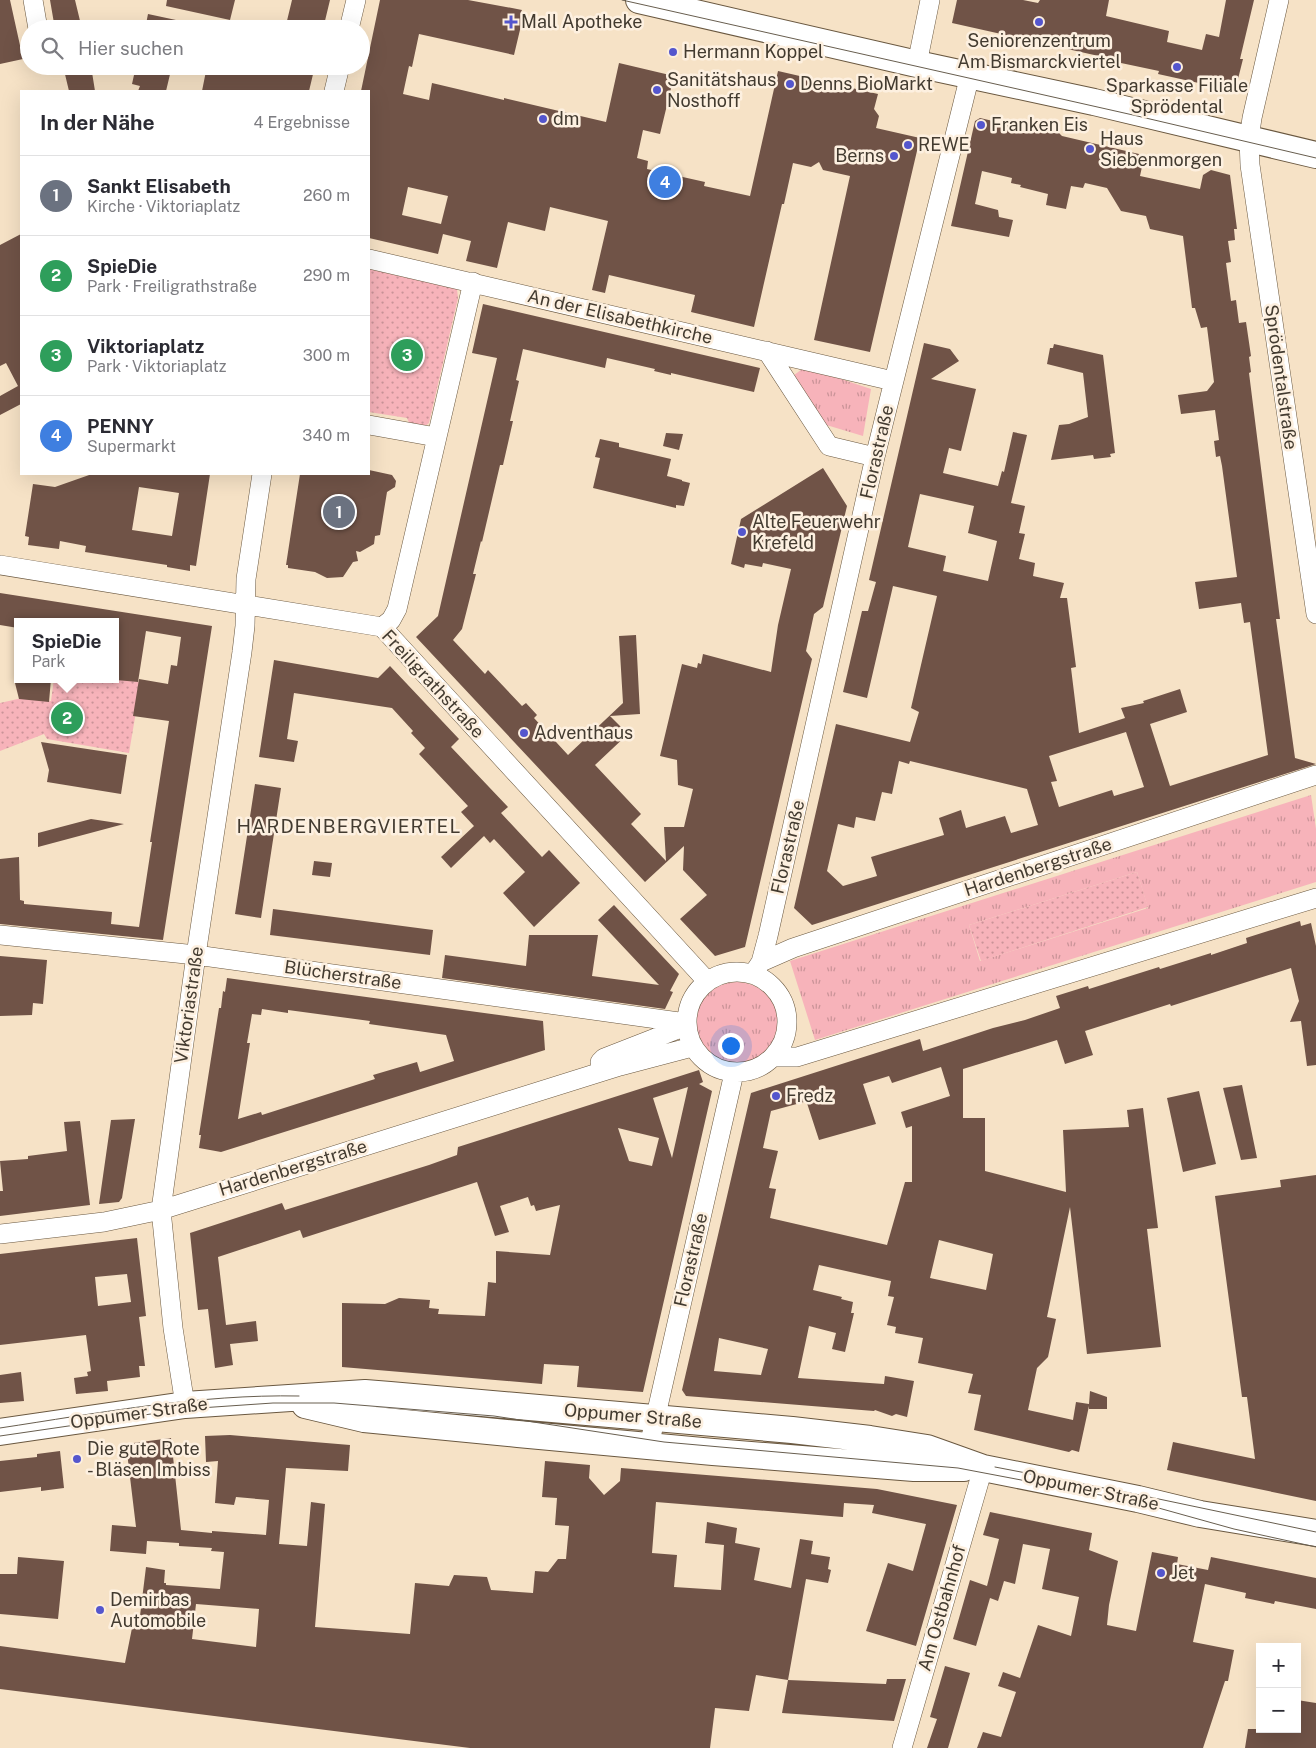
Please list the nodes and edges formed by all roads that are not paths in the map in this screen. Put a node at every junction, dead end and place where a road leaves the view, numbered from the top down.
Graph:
1 (33, 0) edge
2 (356, 0) edge
3 (639, 0) edge
4 (930, 0) edge
5 (1279, 0) edge
6 (36, 20) edge
7 (351, 20) edge
8 (917, 64) junction
9 (338, 75) edge
10 (970, 75) junction
11 (334, 90) edge
12 (1249, 139) junction
13 (1316, 156) edge
14 (370, 258) edge
15 (473, 282) junction
16 (767, 351) junction
17 (893, 382) junction
18 (370, 425) edge
19 (436, 437) junction
20 (875, 457) junction
21 (262, 475) edge
22 (0, 565) edge
23 (245, 605) junction
24 (1316, 614) edge
25 (382, 627) junction
26 (1316, 775) edge
27 (1316, 898) edge
28 (0, 935) edge
29 (196, 954) junction
30 (757, 968) junction
31 (707, 981) junction
32 (686, 1025) junction
33 (692, 1047) junction
34 (774, 1057) junction
35 (734, 1073) junction
36 (582, 1078) junction
37 (161, 1210) junction
38 (0, 1234) edge
39 (279, 1400) junction
40 (185, 1405) junction
41 (655, 1418) junction
42 (0, 1432) edge
43 (649, 1446) junction
44 (983, 1468) junction
45 (1200, 1514) junction
46 (1316, 1533) edge
47 (1316, 1550) edge
48 (902, 1748) edge

1 - 6 street
2 - 7 street
3 - 8 main road
4 - 8 street
5 - 12 street, Sprödentalstraße
8 - 10 main road
9 - 11 street
10 - 12 main road
10 - 17 street, Florastraße
12 - 13 main road
12 - 24 street, Sprödentalstraße
14 - 15 street, An der Elisabethkirche
15 - 16 street, An der Elisabethkirche
15 - 19 street
16 - 17 street, An der Elisabethkirche
16 - 20 street
17 - 20 street, Florastraße
18 - 19 street
19 - 25 street
20 - 30 street, Florastraße
21 - 23 street, Viktoriastraße
22 - 23 street, Freiligrathstraße
23 - 25 street, Freiligrathstraße
23 - 29 street, Viktoriastraße
25 - 31 street, Freiligrathstraße
26 - 30 street, Hardenbergstraße
27 - 34 street
28 - 29 street, Blücherstraße
29 - 32 street, Blücherstraße
29 - 37 street, Viktoriastraße
30 - 31 street, Hardenbergstraße
30 - 34 street
31 - 32 street, Hardenbergstraße
32 - 33 street, Hardenbergstraße
32 - 36 street, Hardenbergstraße
33 - 35 street, Hardenbergstraße
33 - 36 street, Hardenbergstraße
34 - 35 street
35 - 41 street, Florastraße
36 - 37 street, Hardenbergstraße
37 - 38 street, Hardenbergstraße
37 - 40 street, Viktoriastraße
39 - 40 main road, Oppumer Straße
39 - 41 main road, Oppumer Straße
39 - 43 main road, Oppumer Straße
40 - 42 main road, Oppumer Straße
41 - 43 street, Florastraße
41 - 44 main road, Oppumer Straße
43 - 44 main road, Oppumer Straße
44 - 45 main road, Oppumer Straße
44 - 48 street, Am Ostbahnhof
45 - 46 main road, Oppumer Straße
45 - 47 main road, Oppumer Straße

